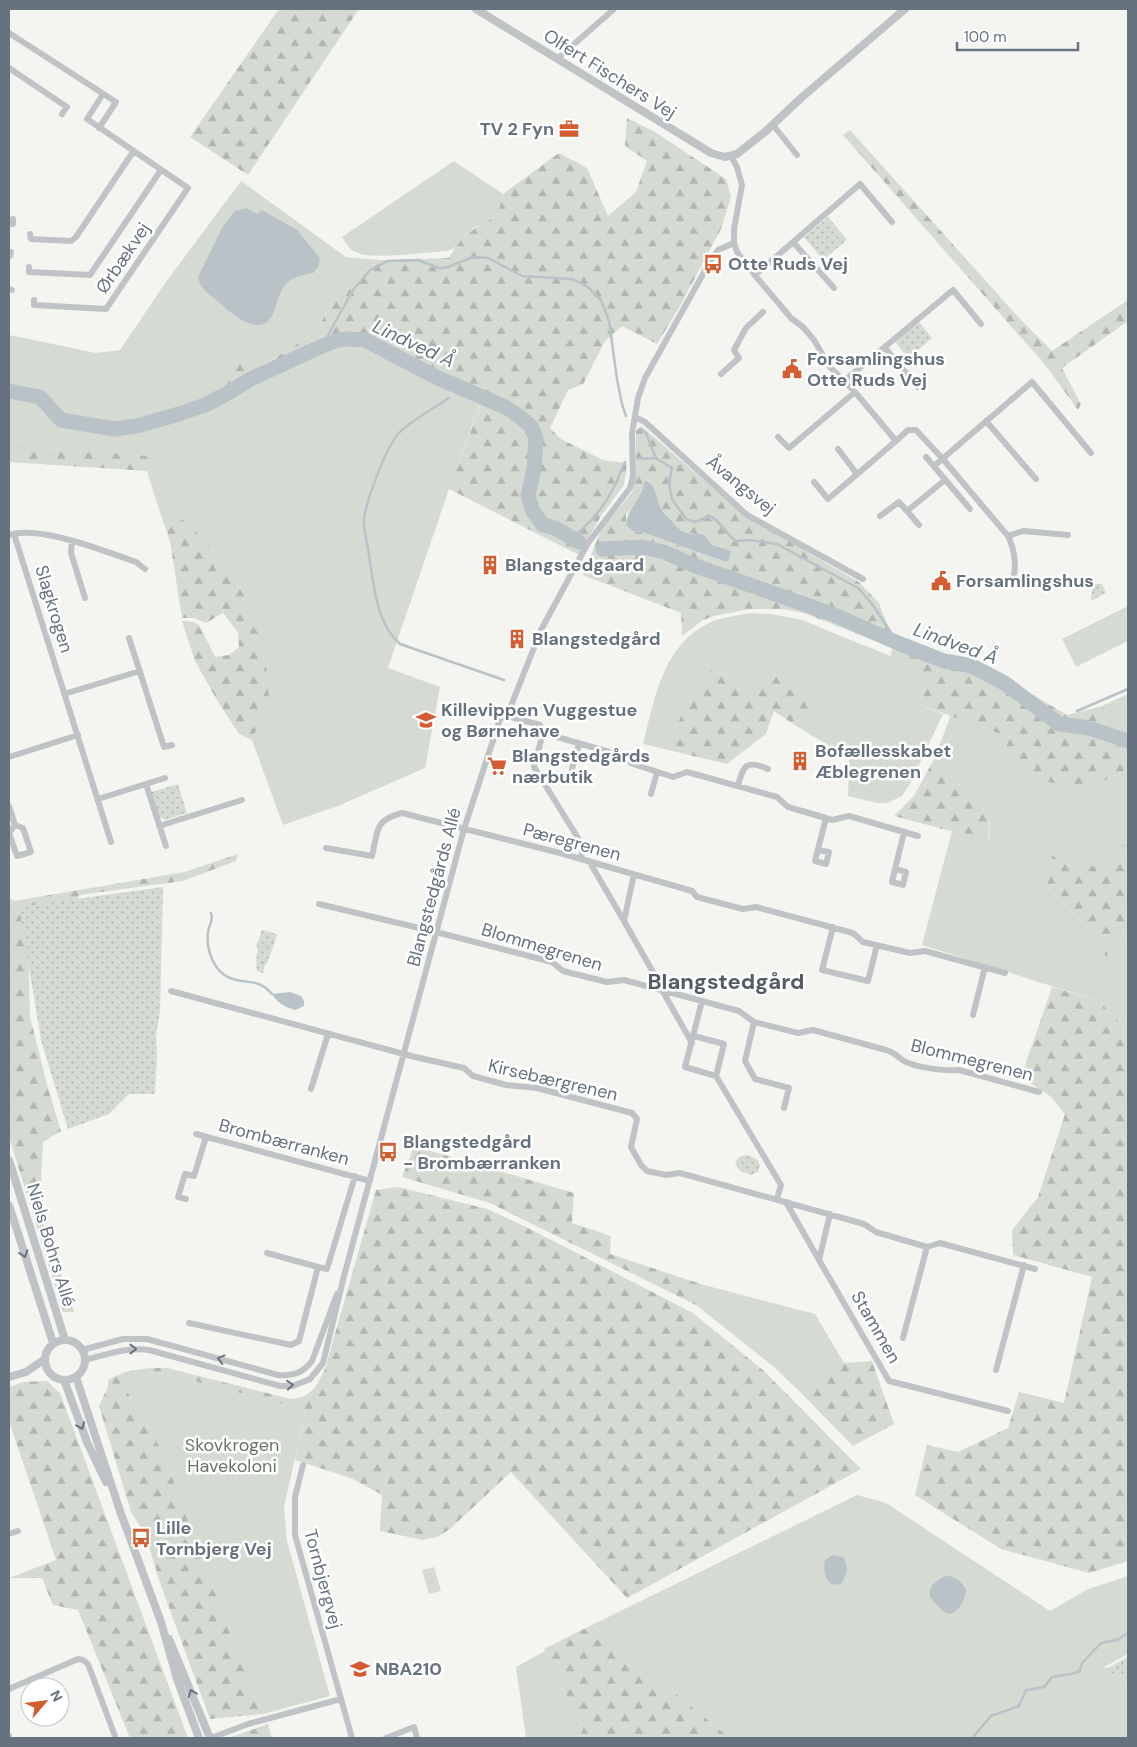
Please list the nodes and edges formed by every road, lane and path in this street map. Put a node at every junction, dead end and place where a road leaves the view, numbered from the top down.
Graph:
1 (476, 9) edge
2 (614, 9) edge
3 (905, 9) edge
4 (9, 33) edge
5 (557, 59) junction
6 (9, 68) edge
7 (103, 94) junction
8 (62, 114) dead end
9 (773, 125) junction
10 (98, 128) junction
11 (133, 152) junction
12 (797, 154) dead end
13 (731, 156) junction
14 (160, 170) junction
15 (892, 222) dead end
16 (30, 234) dead end
17 (794, 242) junction
18 (734, 243) junction
19 (29, 266) dead end
20 (755, 275) junction
21 (834, 288) dead end
22 (34, 300) dead end
23 (763, 312) dead end
24 (981, 324) dead end
25 (885, 348) junction
26 (721, 374) dead end
27 (844, 381) junction
28 (918, 388) dead end
29 (855, 392) junction
30 (635, 417) junction
31 (986, 421) junction
32 (778, 437) dead end
33 (896, 440) junction
34 (838, 449) dead end
35 (1091, 453) dead end
36 (926, 457) dead end
37 (942, 458) junction
38 (934, 466) junction
39 (857, 474) junction
40 (1036, 479) dead end
41 (945, 480) junction
42 (814, 482) dead end
43 (970, 509) dead end
44 (907, 511) junction
45 (880, 516) dead end
46 (919, 525) dead end
47 (12, 534) edge
48 (1068, 535) dead end
49 (1008, 536) junction
50 (72, 541) junction
51 (145, 569) dead end
52 (863, 579) dead end
53 (1012, 584) dead end
54 (85, 598) dead end
55 (129, 638) dead end
56 (140, 671) junction
57 (64, 694) junction
58 (508, 716) junction
59 (543, 733) junction
60 (78, 735) junction
61 (172, 744) dead end
62 (579, 744) junction
63 (9, 757) edge
64 (572, 769) dead end
65 (768, 769) dead end
66 (657, 772) junction
67 (165, 778) dead end
68 (146, 784) junction
69 (738, 786) junction
70 (651, 794) dead end
71 (98, 799) junction
72 (242, 800) dead end
73 (9, 806) edge
74 (826, 818) junction
75 (15, 825) junction
76 (159, 826) junction
77 (464, 829) junction
78 (904, 832) junction
79 (918, 836) dead end
80 (111, 842) dead end
81 (166, 846) dead end
82 (326, 848) dead end
83 (818, 850) dead end
84 (581, 859) junction
85 (589, 861) junction
86 (895, 870) dead end
87 (634, 874) junction
88 (319, 904) dead end
89 (624, 921) junction
90 (832, 927) junction
91 (437, 932) junction
92 (877, 945) junction
93 (985, 968) junction
94 (1005, 973) dead end
95 (653, 988) junction
96 (662, 990) junction
97 (171, 991) dead end
98 (702, 1001) junction
99 (973, 1016) dead end
100 (754, 1022) junction
101 (328, 1034) junction
102 (693, 1039) junction
103 (404, 1054) junction
104 (716, 1076) junction
105 (311, 1089) dead end
106 (1039, 1092) dead end
107 (784, 1108) dead end
108 (196, 1134) dead end
109 (206, 1136) junction
110 (9, 1160) edge
111 (354, 1176) junction
112 (370, 1181) junction
113 (186, 1199) dead end
114 (777, 1199) junction
115 (786, 1202) junction
116 (9, 1205) edge
117 (830, 1214) junction
118 (927, 1247) junction
119 (267, 1253) dead end
120 (819, 1260) junction
121 (1024, 1265) junction
122 (318, 1266) junction
123 (1035, 1268) dead end
124 (344, 1276) junction
125 (189, 1323) dead end
126 (903, 1338) dead end
127 (65, 1340) junction
128 (53, 1344) junction
129 (82, 1350) junction
130 (45, 1359) junction
131 (85, 1360) junction
132 (996, 1370) dead end
133 (48, 1371) junction
134 (26, 1372) junction
135 (9, 1377) edge
136 (76, 1377) junction
137 (64, 1380) junction
138 (1008, 1411) dead end
139 (303, 1465) dead end
140 (120, 1511) junction
141 (18, 1531) dead end
142 (9, 1534) edge
143 (161, 1622) junction
144 (9, 1689) edge
145 (341, 1699) junction
146 (115, 1736) dead end
147 (199, 1738) edge
148 (210, 1738) edge
149 (352, 1738) edge
150 (386, 1738) edge
151 (417, 1738) edge

1 - 5 street, Olfert Fischers Vej
2 - 5 street
3 - 9 street
4 - 7 street
5 - 13 street, Olfert Fischers Vej
6 - 8 street
7 - 10 street
7 - 10 street
9 - 12 street
9 - 13 street
10 - 11 street, Ørbækvej
11 - 14 street, Ørbækvej
11 - 16 street
13 - 18 street
14 - 19 street, Ørbækvej
14 - 22 street, Ørbækvej
15 - 17 street
17 - 20 street
17 - 21 street
18 - 20 street
18 - 30 street
20 - 27 street
23 - 26 street
24 - 25 street
25 - 27 street
25 - 28 street
27 - 29 street
29 - 32 street
29 - 33 street
30 - 52 street, Åvangsvej
30 - 58 street, Blangstedgårds Allé
31 - 35 street
31 - 37 street
31 - 40 street
33 - 37 street
33 - 39 street
34 - 39 street
36 - 38 street
37 - 38 street
37 - 49 street
38 - 41 street
39 - 42 street
41 - 43 street
41 - 44 street
44 - 45 street
44 - 46 street
47 - 50 street, Slagkrogen
47 - 57 street, Slagkrogen
48 - 49 street
49 - 53 street
50 - 51 street, Slagkrogen
50 - 54 street, Slagkrogen
55 - 56 street
56 - 57 street
56 - 61 street
57 - 60 street, Slagkrogen
58 - 59 street
58 - 77 street, Blangstedgårds Allé
59 - 62 street
59 - 84 street
60 - 63 street
60 - 71 street, Slagkrogen
62 - 64 street
62 - 66 street
65 - 69 street
66 - 69 street
66 - 70 street
67 - 68 street
68 - 71 street
68 - 76 street
69 - 74 street
71 - 80 street, Slagkrogen
72 - 76 street
73 - 75 street
74 - 78 street
74 - 83 street
75 - 75 street
76 - 81 street
77 - 82 street, Pæregrenen
77 - 84 street, Pæregrenen
77 - 91 street, Blangstedgårds Allé
78 - 79 street
78 - 86 street
84 - 85 street, Pæregrenen
85 - 87 street, Pæregrenen
85 - 89 street
87 - 89 street
87 - 90 street, Pæregrenen
88 - 91 street, Blommegrenen
89 - 95 street
90 - 92 street, Pæregrenen
90 - 92 street
91 - 95 street, Blommegrenen
91 - 103 street, Blangstedgårds Allé
92 - 93 street, Pæregrenen
93 - 94 street, Pæregrenen
93 - 99 street
95 - 96 street, Blommegrenen
96 - 98 street, Blommegrenen
96 - 102 street
97 - 101 street, Kirsebærgrenen
98 - 100 street, Blommegrenen
98 - 102 street
100 - 106 street, Blommegrenen
100 - 107 street
101 - 103 street, Kirsebærgrenen
101 - 105 street
102 - 104 street
102 - 104 street
103 - 112 street, Blangstedgårds Allé
103 - 114 street, Kirsebærgrenen
104 - 114 street
108 - 109 street, Brombærranken
109 - 111 street, Brombærranken
109 - 113 street, Brombærranken
110 - 127 street, Niels Bohrs Allé
111 - 112 street, Brombærranken
111 - 122 street, Brombærranken
112 - 124 street, Blangstedgårds Allé
114 - 115 street, Kirsebærgrenen
115 - 117 street, Kirsebærgrenen
115 - 120 street, Stammen
116 -> 128 street, Niels Bohrs Allé
117 - 118 street, Kirsebærgrenen
117 - 120 street
118 - 121 street, Kirsebærgrenen
118 - 126 street
119 - 122 street
120 - 138 street, Stammen
121 - 123 street, Kirsebærgrenen
121 - 132 street
122 - 125 street
124 -> 129 street, Blangstedgårds Allé
131 -> 124 street, Blangstedgårds Allé
127 - 128 street
127 - 129 street
128 - 130 street
129 - 131 street
130 - 133 street
130 - 134 street
131 - 136 street
133 - 134 street
133 - 137 street
134 - 135 street
136 - 137 street
136 - 140 street
137 -> 140 street
139 - 145 street, Tornbjergvej
140 - 143 street
141 - 142 street
143 - 147 street
148 -> 143 street
144 - 146 street
145 - 148 street
145 - 149 street, Tornbjergvej
150 - 151 street

